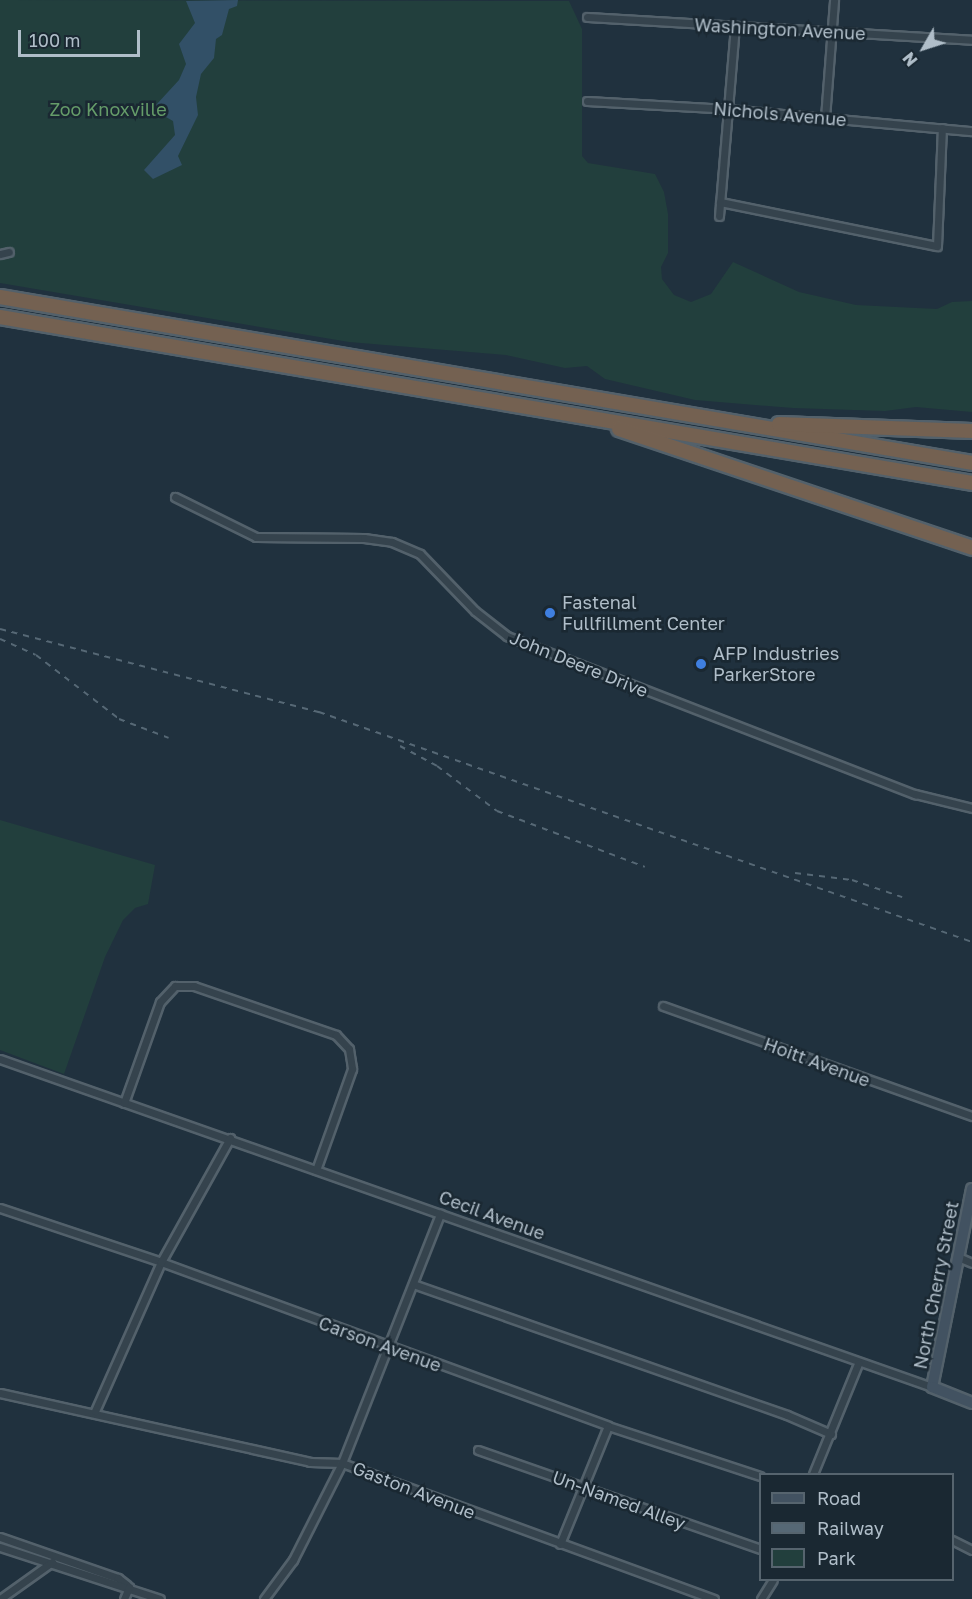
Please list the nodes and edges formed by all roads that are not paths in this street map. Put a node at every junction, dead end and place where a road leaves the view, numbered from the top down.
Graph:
1 (834, 0) edge
2 (587, 17) dead end
3 (735, 26) junction
4 (831, 31) junction
5 (972, 40) edge
6 (587, 101) dead end
7 (728, 109) junction
8 (825, 118) junction
9 (942, 128) junction
10 (972, 131) edge
11 (720, 202) junction
12 (719, 216) dead end
13 (9, 252) dead end
14 (0, 254) edge
15 (0, 297) edge
16 (0, 317) edge
17 (589, 418) junction
18 (729, 423) junction
19 (972, 431) edge
20 (972, 463) edge
21 (972, 483) edge
22 (175, 498) dead end
23 (972, 548) edge
24 (972, 808) edge
25 (663, 1006) dead end
26 (0, 1059) edge
27 (124, 1103) junction
28 (972, 1116) edge
29 (230, 1138) junction
30 (316, 1170) junction
31 (972, 1189) edge
32 (0, 1208) edge
33 (440, 1214) junction
34 (958, 1257) junction
35 (161, 1262) junction
36 (972, 1263) edge
37 (412, 1284) junction
38 (388, 1348) junction
39 (858, 1364) junction
40 (932, 1387) junction
41 (0, 1393) edge
42 (972, 1403) edge
43 (95, 1412) junction
44 (608, 1426) junction
45 (831, 1434) junction
46 (478, 1450) dead end
47 (342, 1463) junction
48 (813, 1473) edge
49 (759, 1476) edge
50 (584, 1485) junction
51 (0, 1537) edge
52 (954, 1541) edge
53 (560, 1544) junction
54 (0, 1547) edge
55 (759, 1549) edge
56 (972, 1550) edge
57 (59, 1557) junction
58 (50, 1564) junction
59 (772, 1581) edge
60 (133, 1588) junction
61 (0, 1599) edge
62 (124, 1599) edge
63 (134, 1599) edge
64 (160, 1599) edge
65 (264, 1599) edge
66 (714, 1599) edge
67 (761, 1599) edge

1 - 4 street
2 - 3 street, Washington Avenue
3 - 4 street, Washington Avenue
3 - 7 street
4 - 5 street, Washington Avenue
4 - 8 street
6 - 7 street, Nichols Avenue
7 - 8 street, Nichols Avenue
7 - 11 street
8 - 9 street, Nichols Avenue
9 - 10 street, Nichols Avenue
9 - 11 street
11 - 12 street
13 - 14 street
15 - 18 highway
16 - 17 highway
17 - 21 highway
17 - 23 highway
18 - 19 highway
18 - 20 highway
22 - 24 street, John Deere Drive
25 - 28 street, Hoitt Avenue
26 - 27 street, Cecil Avenue
27 - 29 street, Cecil Avenue
27 - 30 street
29 - 30 street, Cecil Avenue
29 - 35 street
30 - 33 street, Cecil Avenue
31 - 34 street, North Cherry Street
32 - 35 street, Carson Avenue
33 - 37 street
33 - 39 street, Cecil Avenue
34 - 36 street
34 - 40 street, North Cherry Street
35 - 38 street, Carson Avenue
35 - 43 street
37 - 38 street
37 - 45 street
38 - 44 street, Carson Avenue
38 - 47 street
39 - 40 street, Cecil Avenue
39 - 45 street
40 - 42 street, Cecil Avenue
41 - 43 street, Gaston Avenue
43 - 47 street, Gaston Avenue
44 - 49 street, Carson Avenue
44 - 50 street
45 - 48 street
46 - 50 street, Un-Named Alley
47 - 53 street, Gaston Avenue
47 - 65 street
50 - 53 street
50 - 55 street, Un-Named Alley
51 - 57 street
52 - 56 street
53 - 66 street, Gaston Avenue
54 - 58 street
57 - 58 street
57 - 60 street
58 - 60 street
58 - 61 street
59 - 67 street
60 - 62 street
60 - 63 street
60 - 64 street

